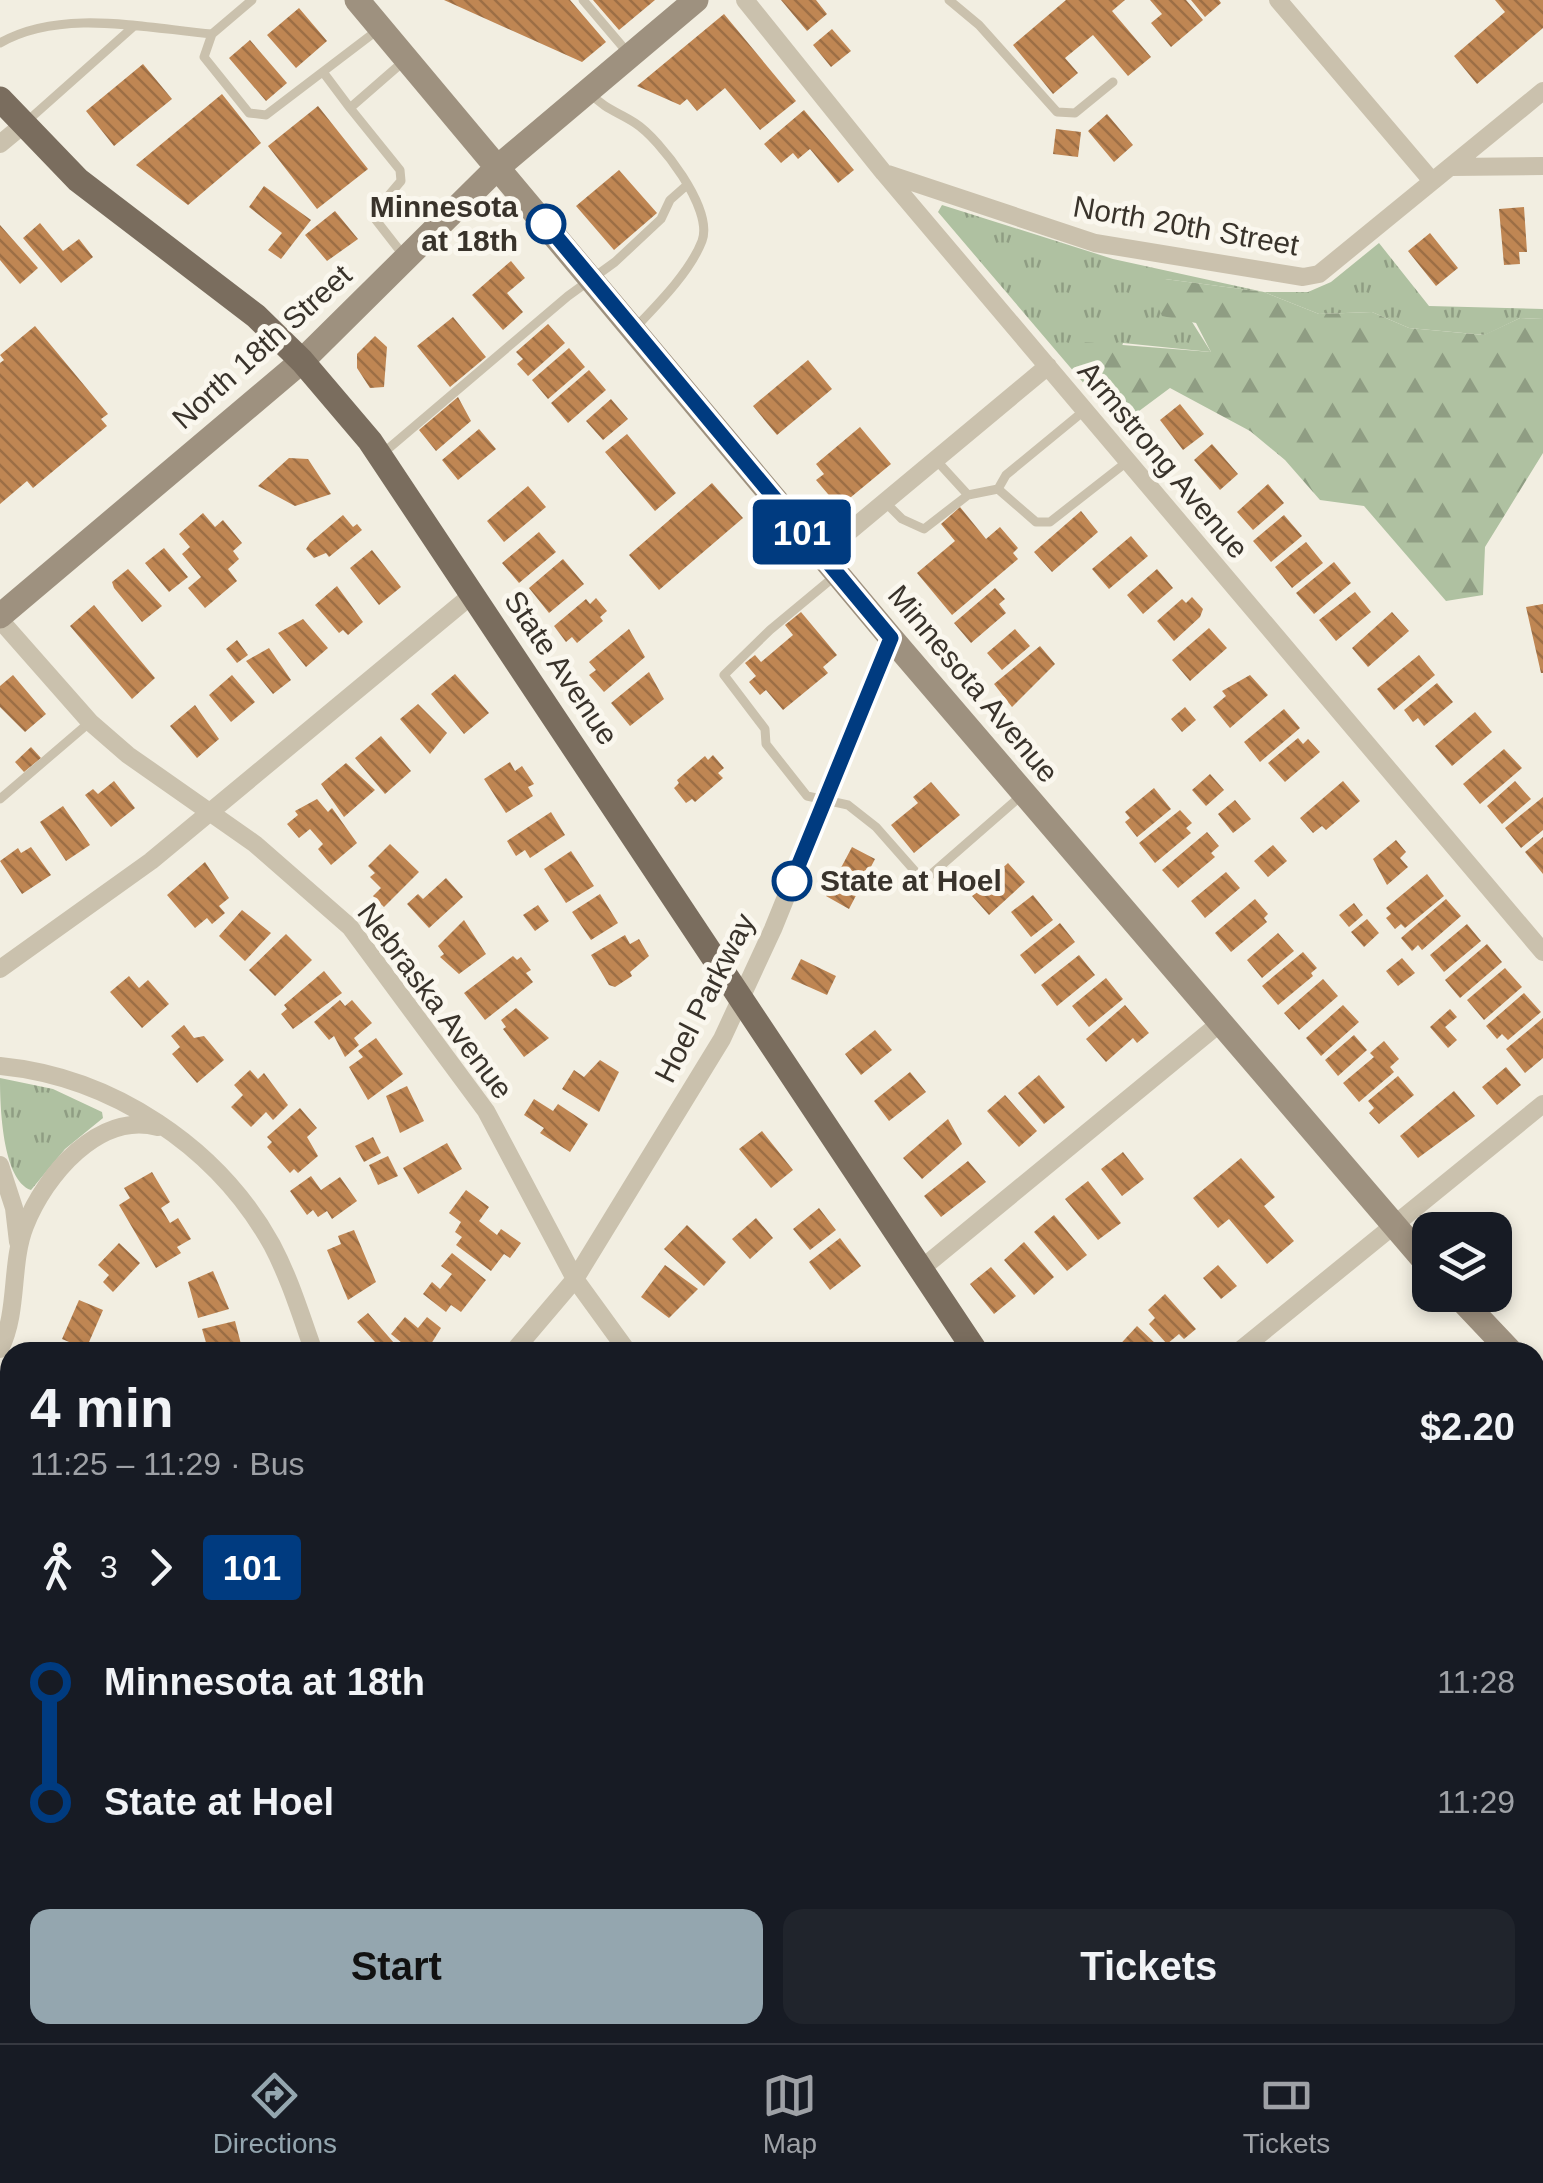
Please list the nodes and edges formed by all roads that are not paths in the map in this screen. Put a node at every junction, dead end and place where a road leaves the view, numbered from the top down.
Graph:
1 (252, 0) edge
2 (357, 0) edge
3 (583, 0) edge
4 (696, 0) edge
5 (745, 0) edge
6 (949, 0) edge
7 (1278, 0) edge
8 (133, 27) junction
9 (380, 28) junction
10 (212, 34) junction
11 (0, 42) edge
12 (630, 56) junction
13 (406, 58) junction
14 (322, 72) junction
15 (1113, 82) dead end
16 (588, 90) junction
17 (1543, 91) edge
18 (0, 99) edge
19 (350, 108) junction
20 (23, 125) junction
21 (0, 144) edge
22 (1543, 166) edge
23 (498, 167) junction
24 (1451, 167) junction
25 (884, 173) junction
26 (1432, 181) junction
27 (688, 185) junction
28 (406, 258) junction
29 (593, 278) junction
30 (634, 328) junction
31 (302, 361) junction
32 (1048, 366) junction
33 (1085, 410) junction
34 (380, 456) junction
35 (936, 460) junction
36 (1128, 461) junction
37 (998, 488) junction
38 (968, 495) junction
39 (885, 502) junction
40 (829, 565) junction
41 (473, 594) junction
42 (0, 618) edge
43 (891, 638) junction
44 (90, 722) junction
45 (1024, 794) junction
46 (0, 798) edge
47 (824, 799) junction
48 (208, 812) junction
49 (1543, 952) edge
50 (0, 969) edge
51 (740, 998) junction
52 (1219, 1024) junction
53 (0, 1066) edge
54 (1543, 1104) edge
55 (185, 1141) junction
56 (0, 1165) edge
57 (1392, 1226) junction
58 (1412, 1248) edge
59 (19, 1253) junction
60 (921, 1268) junction
61 (576, 1279) junction
62 (1472, 1312) edge
63 (1, 1342) edge
64 (310, 1342) edge
65 (522, 1342) edge
66 (621, 1342) edge
67 (969, 1342) edge
68 (1250, 1342) edge
69 (1501, 1342) edge

1 - 10 lane
2 - 9 main road, Minnesota Avenue
3 - 12 lane
4 - 12 main road, North 18th Street
5 - 25 street, Armstrong Avenue
6 - 15 lane
7 - 26 street
8 - 10 lane
8 - 11 lane
8 - 20 lane
9 - 13 main road, Minnesota Avenue
9 - 14 lane
10 - 14 lane
12 - 16 main road, North 18th Street
13 - 19 lane
13 - 23 main road, Minnesota Avenue
14 - 19 lane
16 - 23 main road, North 18th Street
16 - 27 lane
17 - 24 street, North 20th Street
18 - 20 main road, State Avenue
19 - 28 lane
20 - 21 street
20 - 31 main road, State Avenue
22 - 24 street
23 - 28 main road, North 18th Street
23 - 29 main road, Minnesota Avenue
24 - 26 street, North 20th Street
25 - 26 street, North 20th Street
25 - 32 street, Armstrong Avenue
27 - 29 lane
27 - 30 lane
28 - 31 main road, North 18th Street
29 - 30 main road, Minnesota Avenue
29 - 34 lane
30 - 40 main road, Minnesota Avenue
31 - 34 main road, State Avenue
31 - 42 main road, North 18th Street
32 - 33 street, Armstrong Avenue
32 - 35 street
33 - 36 street, Armstrong Avenue
33 - 37 lane
34 - 41 main road, State Avenue
35 - 38 lane
35 - 39 street
36 - 37 lane
36 - 49 street, Armstrong Avenue
37 - 38 lane
38 - 39 lane
39 - 40 street
40 - 43 main road, Minnesota Avenue
40 - 47 lane
41 - 48 street
41 - 51 main road, State Avenue
42 - 44 street, Nebraska Avenue
43 - 45 main road, Minnesota Avenue
43 - 47 street, Hoel Parkway
44 - 46 lane
44 - 48 street, Nebraska Avenue
45 - 47 lane
45 - 52 main road, Minnesota Avenue
47 - 51 street, Hoel Parkway
48 - 50 street
48 - 61 street, Nebraska Avenue
51 - 60 main road, State Avenue
51 - 61 street, Hoel Parkway
52 - 57 main road, Minnesota Avenue
52 - 60 street
53 - 55 street
54 - 57 street
55 - 59 street
55 - 64 street
56 - 59 street
57 - 58 main road, Minnesota Avenue
57 - 68 street
59 - 63 street
60 - 67 main road, State Avenue
61 - 65 street, Hoel Parkway
61 - 66 street, Nebraska Avenue
62 - 69 main road

